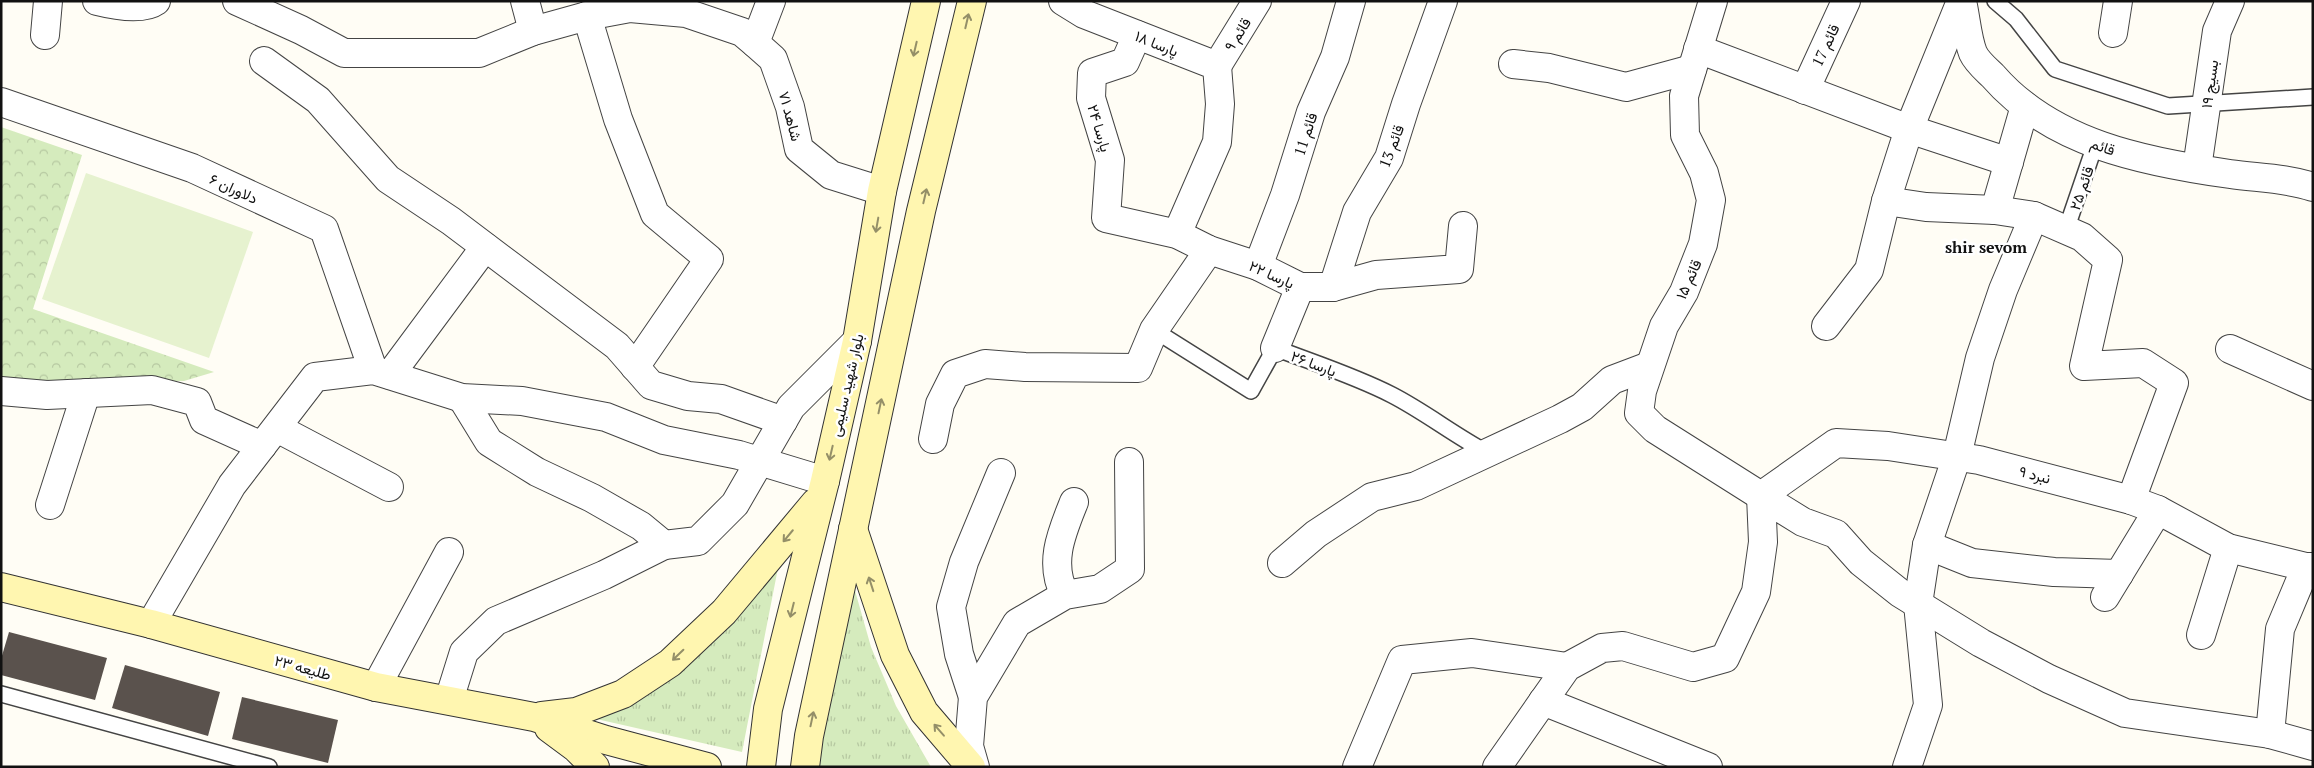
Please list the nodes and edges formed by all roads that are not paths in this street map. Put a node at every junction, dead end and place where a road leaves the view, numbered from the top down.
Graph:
1 (48, 1) edge
2 (97, 1) edge
3 (156, 1) edge
4 (237, 1) edge
5 (525, 1) edge
6 (771, 1) edge
7 (926, 1) edge
8 (972, 1) edge
9 (1257, 1) edge
10 (1351, 1) edge
11 (1442, 1) edge
12 (1713, 1) edge
13 (1846, 1) edge
14 (1962, 1) edge
15 (1995, 1) edge
16 (2118, 1) edge
17 (2230, 1) edge
18 (629, 5) edge
19 (1078, 5) edge
20 (688, 7) edge
21 (587, 16) junction
22 (533, 31) junction
23 (2113, 33) dead end
24 (45, 35) dead end
25 (1137, 35) junction
26 (755, 44) junction
27 (1695, 59) junction
28 (264, 61) dead end
29 (1513, 64) dead end
30 (1217, 66) junction
31 (1805, 90) junction
32 (2313, 98) edge
33 (1, 102) edge
34 (2206, 104) junction
35 (2025, 106) junction
36 (1909, 129) junction
37 (2095, 145) junction
38 (2009, 162) junction
39 (2197, 168) junction
40 (2313, 187) edge
41 (882, 191) junction
42 (1886, 201) junction
43 (1995, 210) junction
44 (2034, 216) junction
45 (1106, 218) joint
46 (1462, 226) dead end
47 (2066, 230) junction
48 (1177, 234) junction
49 (485, 247) junction
50 (1209, 250) junction
51 (1258, 266) junction
52 (1300, 287) junction
53 (1333, 287) junction
54 (1826, 326) dead end
55 (1154, 330) junction
56 (857, 340) junction
57 (1275, 348) junction
58 (2230, 349) dead end
59 (1649, 366) junction
60 (635, 367) junction
61 (381, 372) junction
62 (2313, 386) edge
63 (1, 391) edge
64 (86, 393) junction
65 (462, 398) junction
66 (782, 421) junction
67 (269, 437) junction
68 (933, 439) dead end
69 (1486, 452) junction
70 (1957, 456) junction
71 (759, 462) junction
72 (1130, 462) dead end
73 (1001, 473) dead end
74 (389, 487) dead end
75 (822, 490) junction
76 (1761, 496) junction
77 (2131, 500) junction
78 (1074, 502) dead end
79 (50, 505) dead end
80 (2158, 510) junction
81 (853, 529) junction
82 (664, 544) junction
83 (1927, 545) junction
84 (2228, 548) junction
85 (449, 552) dead end
86 (1282, 563) dead end
87 (2309, 567) edge
88 (2119, 574) junction
89 (1, 587) edge
90 (1065, 594) junction
91 (2105, 597) dead end
92 (1918, 604) junction
93 (151, 624) junction
94 (2201, 635) dead end
95 (1567, 667) junction
96 (376, 687) junction
97 (1, 694) edge
98 (973, 697) junction
99 (448, 700) junction
100 (1543, 701) junction
101 (534, 717) junction
102 (2270, 734) junction
103 (2313, 746) edge
104 (269, 767) edge
105 (595, 767) edge
106 (707, 767) edge
107 (761, 767) edge
108 (805, 767) edge
109 (971, 767) edge
110 (975, 767) edge
111 (1357, 767) edge
112 (1497, 767) edge
113 (1708, 767) edge
114 (1907, 767) edge

1 - 24 street
2 - 3 street
4 - 22 street, شاهد ۷۱
5 - 22 street
6 - 26 street
7 -> 41 main road, بلوار شهید سلیمی
81 -> 8 main road
9 - 30 street, قائم ۹
10 - 51 street, قائم 11
11 - 53 street, قائم 13
12 - 27 street, قائم ۱۵
13 - 31 street, قائم 17
14 - 35 street, قائم
14 - 36 street
15 - 34 lane
16 - 23 street
17 - 34 street, بسیج ۱۹
18 - 20 street, شاهد ۷۱
18 - 21 street, شاهد ۷۱
19 - 25 street, پارسا ۱۸
20 - 26 street, شاهد ۷۱
21 - 22 street, شاهد ۷۱
21 - 60 street
25 - 30 street, پارسا ۱۸
25 - 45 street, پارسا ۲۴
26 - 41 street, شاهد ۷۱
27 - 29 street
27 - 31 street
27 - 59 street, قائم ۱۵
28 - 49 street
30 - 48 street
31 - 36 street
32 - 34 lane
33 - 61 street, دلاوران ۶
34 - 39 street, بسیج ۱۹
35 - 37 street, قائم
35 - 38 street
36 - 38 street
36 - 42 street
37 - 39 street, قائم
37 - 47 lane, قائم ۲۵
38 - 43 street
39 - 40 street, قائم
41 -> 56 main road, بلوار شهید سلیمی
42 - 43 street
42 - 54 street
43 - 44 street
44 - 47 street
44 - 70 street
45 - 48 street, پارسا ۲۲
46 - 53 street, پارسا ۲۲
47 - 77 street
48 - 50 street, پارسا ۲۲
49 - 60 street
49 - 61 street
50 - 51 street, پارسا ۲۲
50 - 55 street
51 - 52 street, پارسا ۲۲
52 - 53 street, پارسا ۲۲
52 - 57 street
55 - 57 lane, پارسا ۲۶
55 - 68 street
56 - 66 street
56 -> 75 main road, بلوار شهید سلیمی
57 - 69 lane, پارسا ۲۶
58 - 62 street
59 - 69 street
59 - 76 street, قائم ۱۵
60 - 66 street
61 - 65 street
61 - 67 street
63 - 64 street
64 - 67 street
64 - 79 street
65 - 71 street
65 - 82 street
66 - 71 street
67 - 74 street
67 - 93 street
69 - 86 street
70 - 76 street, نبرد ۹
70 - 77 street, نبرد ۹
70 - 83 street
71 - 75 street
71 - 82 street
72 - 90 street
73 - 98 street
75 -> 101 main road
75 -> 107 main road, بلوار شهید سلیمی
76 - 92 street
76 - 95 street
77 - 80 street, نبرد ۹
78 - 90 street
80 - 84 street, نبرد ۹
80 - 88 street
108 -> 81 main road
109 -> 81 main road
82 - 99 street
83 - 88 street
83 - 92 street
84 - 87 street, نبرد ۹
84 - 94 street
85 - 96 street
87 - 102 street
88 - 91 street
89 - 93 main road, طلیعه ۲۳
90 - 98 street
92 - 102 street
92 - 114 street
93 - 96 main road, طلیعه ۲۳
95 - 100 street
95 - 111 street
96 - 99 main road, طلیعه ۲۳
97 - 104 lane
98 - 110 street
99 - 101 main road, طلیعه ۲۳
100 - 112 street
100 - 113 street
101 - 105 main road
101 - 106 main road, طلیعه ۲۳
102 - 103 street

